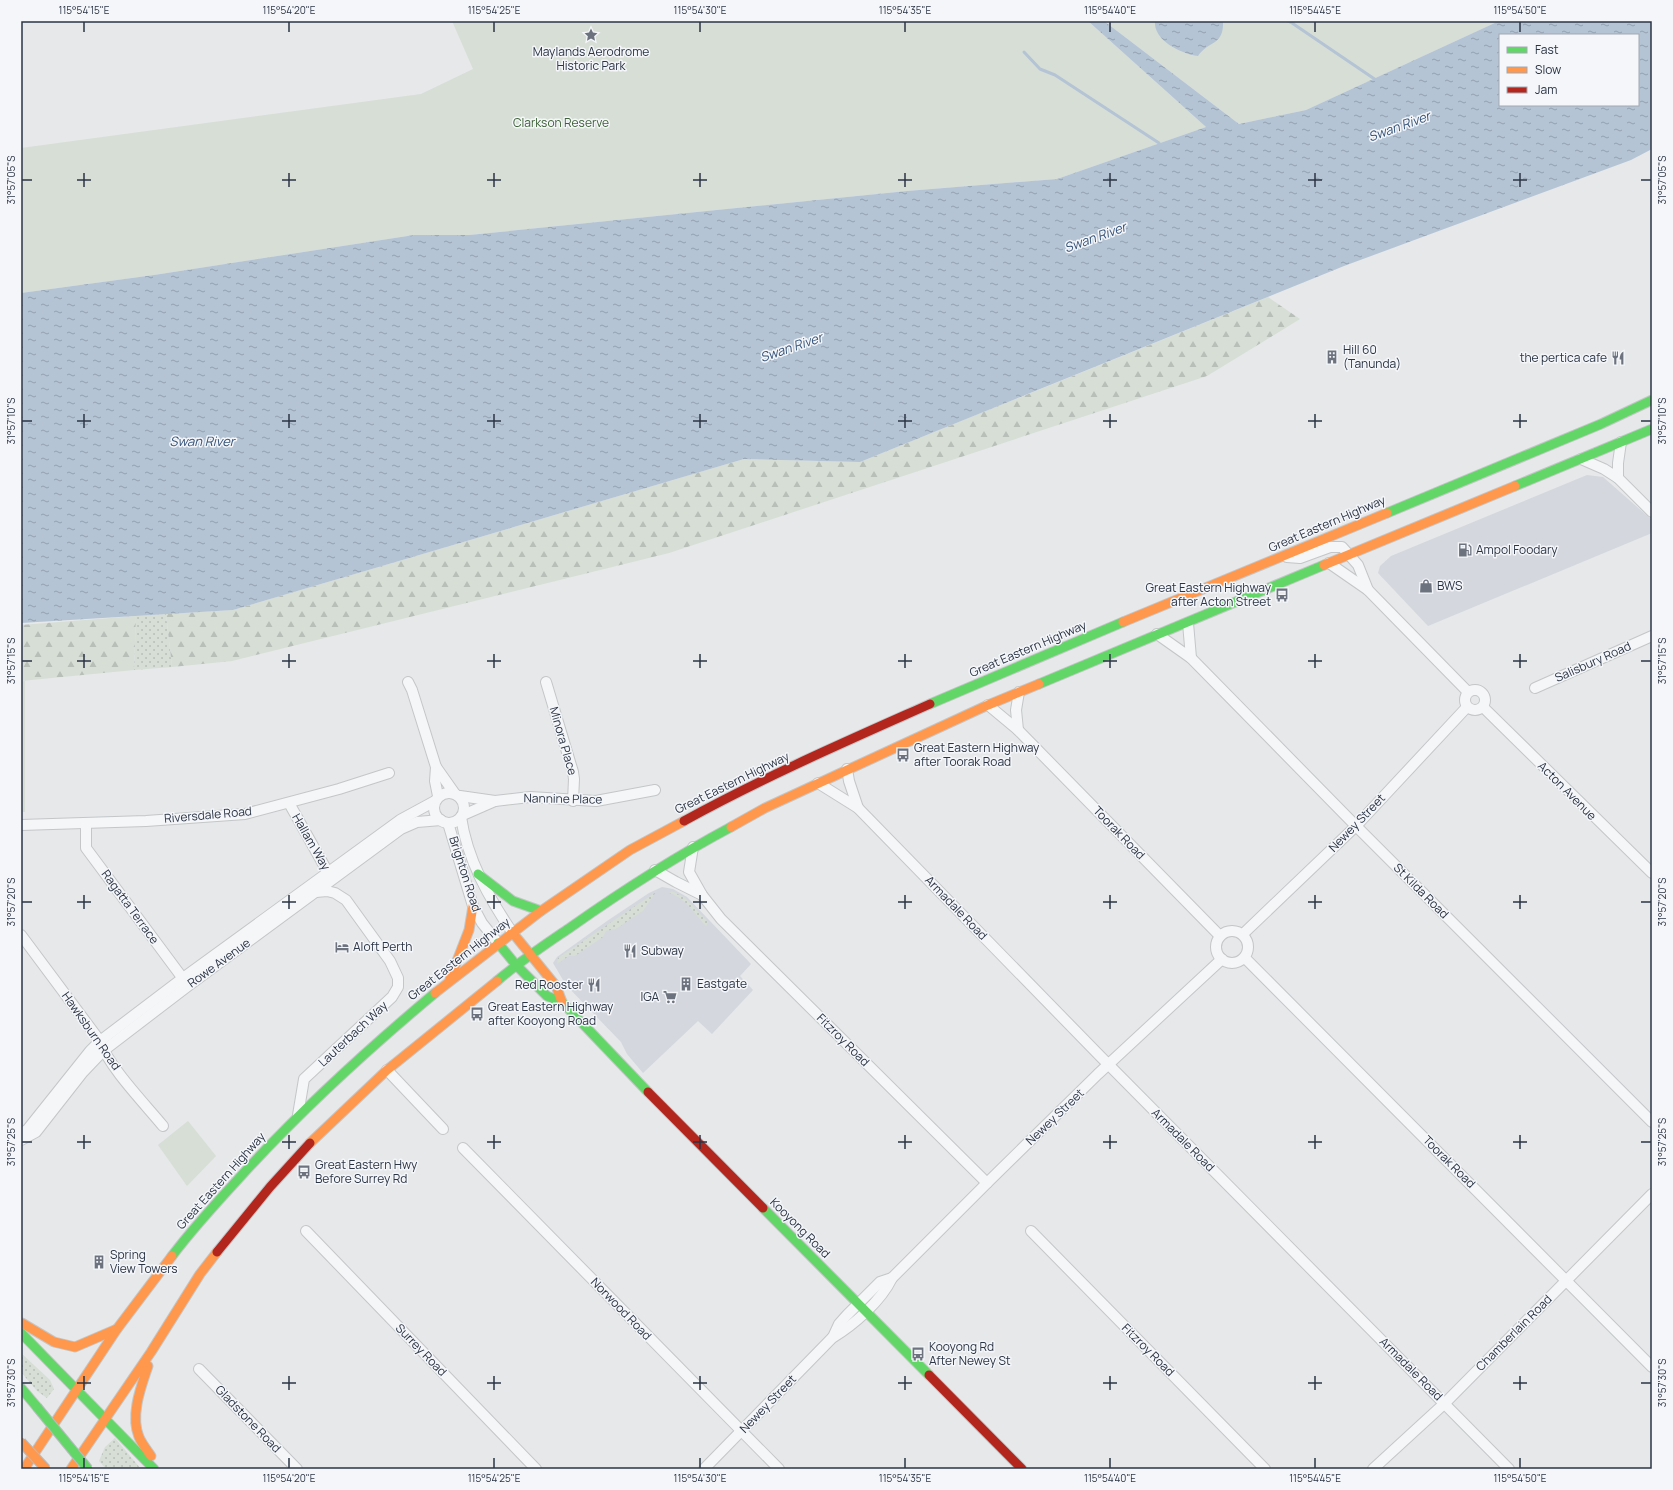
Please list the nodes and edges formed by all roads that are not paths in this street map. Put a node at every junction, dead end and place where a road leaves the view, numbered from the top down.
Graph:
1 (1652, 400) edge
2 (1652, 429) edge
3 (1621, 442) junction
4 (1581, 459) junction
5 (1618, 478) junction
6 (1652, 512) edge
7 (1350, 555) junction
8 (1281, 556) junction
9 (1330, 563) junction
10 (1368, 590) junction
11 (1188, 623) junction
12 (1157, 634) junction
13 (1652, 636) edge
14 (1191, 658) junction
15 (408, 682) dead end
16 (546, 682) dead end
17 (1535, 688) dead end
18 (1020, 692) junction
19 (1468, 692) junction
20 (988, 705) junction
21 (1467, 707) junction
22 (1483, 707) junction
23 (1018, 730) junction
24 (436, 768) junction
25 (847, 769) junction
26 (389, 773) dead end
27 (818, 782) junction
28 (655, 790) dead end
29 (458, 795) junction
30 (437, 799) junction
31 (573, 800) junction
32 (495, 801) junction
33 (288, 803) junction
34 (858, 808) junction
35 (462, 816) junction
36 (444, 822) junction
37 (86, 823) junction
38 (21, 825) edge
39 (1356, 826) junction
40 (693, 847) junction
41 (655, 870) junction
42 (1652, 873) edge
43 (478, 874) junction
44 (330, 877) junction
45 (316, 892) junction
46 (702, 895) junction
47 (474, 906) junction
48 (541, 911) junction
49 (512, 932) junction
50 (1243, 934) junction
51 (21, 935) edge
52 (1220, 936) junction
53 (498, 943) junction
54 (530, 955) junction
55 (1245, 958) junction
56 (1222, 959) junction
57 (516, 965) junction
58 (450, 980) junction
59 (185, 982) junction
60 (562, 1002) junction
61 (101, 1046) junction
62 (1108, 1065) junction
63 (386, 1070) junction
64 (297, 1117) junction
65 (1652, 1122) edge
66 (163, 1126) dead end
67 (443, 1129) dead end
68 (21, 1133) edge
69 (21, 1140) edge
70 (462, 1148) dead end
71 (987, 1183) junction
72 (1652, 1194) edge
73 (306, 1231) dead end
74 (1031, 1231) dead end
75 (1566, 1280) junction
76 (862, 1308) junction
77 (21, 1323) edge
78 (117, 1329) junction
79 (21, 1333) edge
80 (151, 1352) junction
81 (1652, 1367) edge
82 (200, 1369) dead end
83 (21, 1388) edge
84 (77, 1391) junction
85 (1445, 1403) junction
86 (107, 1419) junction
87 (741, 1432) junction
88 (21, 1442) edge
89 (79, 1460) junction
90 (24, 1469) edge
91 (46, 1469) edge
92 (71, 1469) edge
93 (78, 1469) edge
94 (88, 1469) edge
95 (154, 1469) edge
96 (160, 1469) edge
97 (297, 1469) edge
98 (536, 1469) edge
99 (704, 1469) edge
100 (779, 1469) edge
101 (1022, 1469) edge
102 (1266, 1469) edge
103 (1373, 1469) edge
104 (1509, 1469) edge

1 - 8 main road, Great Eastern Highway
2 - 3 main road
3 - 4 main road
3 - 5 street
4 - 5 street
4 - 7 main road
5 - 6 street
7 - 8 street
7 - 9 main road
7 - 10 street
8 - 48 main road, Great Eastern Highway
9 - 10 street
9 - 11 main road
10 - 19 street
11 - 12 main road
11 - 14 street
12 - 14 street, St Kilda Road
12 - 18 main road
13 - 17 street, Salisbury Road
14 - 39 street, St Kilda Road
15 - 24 street
16 - 31 street, Minora Place
18 - 20 main road
18 - 23 street
19 - 21 street
19 - 22 street
20 - 23 street, Toorak Road
20 - 25 main road
21 - 22 street
21 - 39 street, Newey Street
22 - 42 street, Acton Avenue
23 - 52 street, Toorak Road
24 - 29 street
24 - 30 street
25 - 27 main road
25 - 34 street, Armadale Road
26 - 33 street, Riversdale Road
27 - 34 street, Armadale Road
27 - 40 main road
28 - 31 street, Nannine Place
29 - 30 street
29 - 32 street, Nannine Place
29 - 35 street
30 - 36 street
30 - 44 street, Rowe Avenue
31 - 32 street, Nannine Place
32 - 35 street, Nannine Place
33 - 37 street, Riversdale Road
33 - 44 street, Hallam Way
34 - 62 street, Armadale Road
35 - 36 street
35 - 43 street, Brighton Road
36 - 44 street, Rowe Avenue
36 - 47 street, Brighton Road
37 - 38 street, Riversdale Road
37 - 59 street, Ragatta Terrace
39 - 50 street, Newey Street
39 - 65 street, St Kilda Road
40 - 41 main road
40 - 46 street, Fitzroy Road
41 - 46 street, Fitzroy Road
41 - 54 main road
43 - 48 main road
43 - 49 street, Brighton Road
44 - 45 street, Rowe Avenue
44 - 59 street, Rowe Avenue
45 - 59 street, Rowe Avenue
45 - 64 street, Lauterbach Way
46 - 71 street, Fitzroy Road
47 - 53 street, Brighton Road
47 - 58 main road
48 - 49 main road, Great Eastern Highway
49 - 53 main road, Great Eastern Highway
49 - 54 main road, Kooyong Road
50 - 52 street
50 - 55 street
51 - 61 street, Hawksburn Road
52 - 56 street
53 - 57 main road, Kooyong Road
53 - 58 main road, Great Eastern Highway
54 - 57 main road
54 - 60 main road, Kooyong Road
55 - 56 street
55 - 75 street, Toorak Road
56 - 62 street, Newey Street
57 - 60 main road, Kooyong Road
57 - 63 main road
58 - 64 main road, Great Eastern Highway
59 - 61 street, Rowe Avenue
60 - 76 main road, Kooyong Road
61 - 66 street, Hawksburn Road
61 - 68 street, Rowe Avenue
61 - 69 street, Rowe Avenue
62 - 71 street, Newey Street
62 - 85 street, Armadale Road
63 - 67 street
63 - 80 main road
64 - 78 main road, Great Eastern Highway
70 - 87 street, Norwood Road
71 - 76 street, Newey Street
72 - 75 street, Chamberlain Road
73 - 98 street, Surrey Road
74 - 102 street, Fitzroy Road
75 - 81 street, Toorak Road
75 - 85 street, Chamberlain Road
76 - 87 street, Newey Street
76 - 101 main road, Kooyong Road
77 - 78 main road
78 - 84 main road, Great Eastern Highway
79 - 84 main road
80 - 86 main road
80 - 96 main road
82 - 97 street, Gladstone Road
83 - 94 main road, bridge
84 - 86 main road
84 - 90 main road, Great Eastern Highway
85 - 103 street, Chamberlain Road
85 - 104 street, Armadale Road
86 - 89 main road
86 - 95 main road
87 - 99 street, Newey Street
87 - 100 street, Norwood Road
88 - 91 main road, bridge
89 - 92 main road
89 - 93 main road

